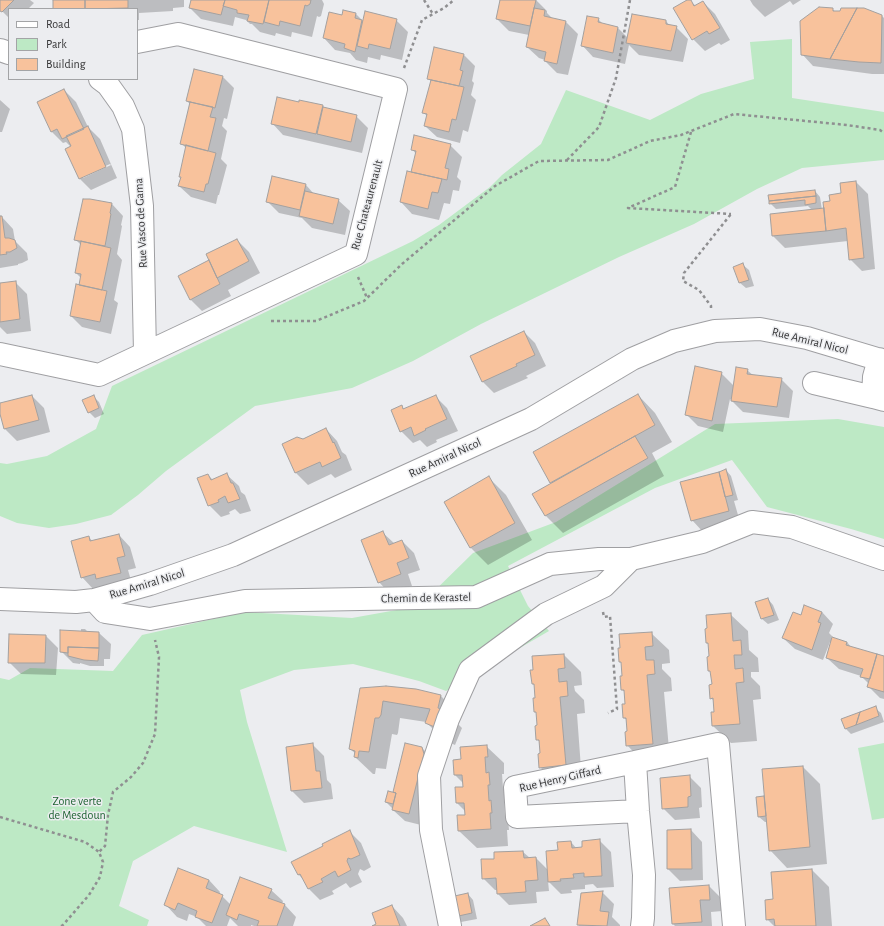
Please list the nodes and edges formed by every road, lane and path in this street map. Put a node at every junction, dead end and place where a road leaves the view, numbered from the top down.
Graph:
1 (424, 0) edge
2 (454, 0) edge
3 (630, 0) edge
4 (433, 14) junction
5 (138, 42) edge
6 (101, 80) edge
7 (396, 89) junction
8 (691, 131) junction
9 (884, 133) edge
10 (567, 161) junction
11 (711, 306) dead end
12 (270, 321) dead end
13 (145, 353) junction
14 (0, 354) edge
15 (882, 360) edge
16 (814, 383) dead end
17 (879, 399) edge
18 (632, 559) junction
19 (884, 559) edge
20 (0, 598) edge
21 (94, 600) junction
22 (604, 616) dead end
23 (150, 619) junction
24 (608, 713) dead end
25 (635, 762) junction
26 (638, 811) junction
27 (0, 817) edge
28 (99, 852) junction
29 (62, 926) edge
30 (450, 926) edge
31 (642, 926) edge
32 (734, 926) edge

1 - 4 path
2 - 4 path
3 - 10 path
4 - 7 path
5 - 7 street
6 - 13 street, Rue Vasco de Gama
7 - 13 street, Rue Chateaurenault
8 - 9 path
8 - 10 path
8 - 11 path
10 - 12 path
13 - 14 street, Rue Chateaurenault
15 - 17 street
15 - 21 street, Rue Amiral Nicol
16 - 17 street
18 - 19 street, Chemin de Kerastel
18 - 23 street, Chemin de Kerastel
18 - 30 street
20 - 21 street, Rue Amiral Nicol
21 - 23 street, Chemin de Kerastel
22 - 24 path
23 - 28 path
25 - 26 street
25 - 26 street, Rue Henry Giffard
25 - 32 street, Rue Henry Giffard
26 - 31 street
27 - 28 path
28 - 29 path

